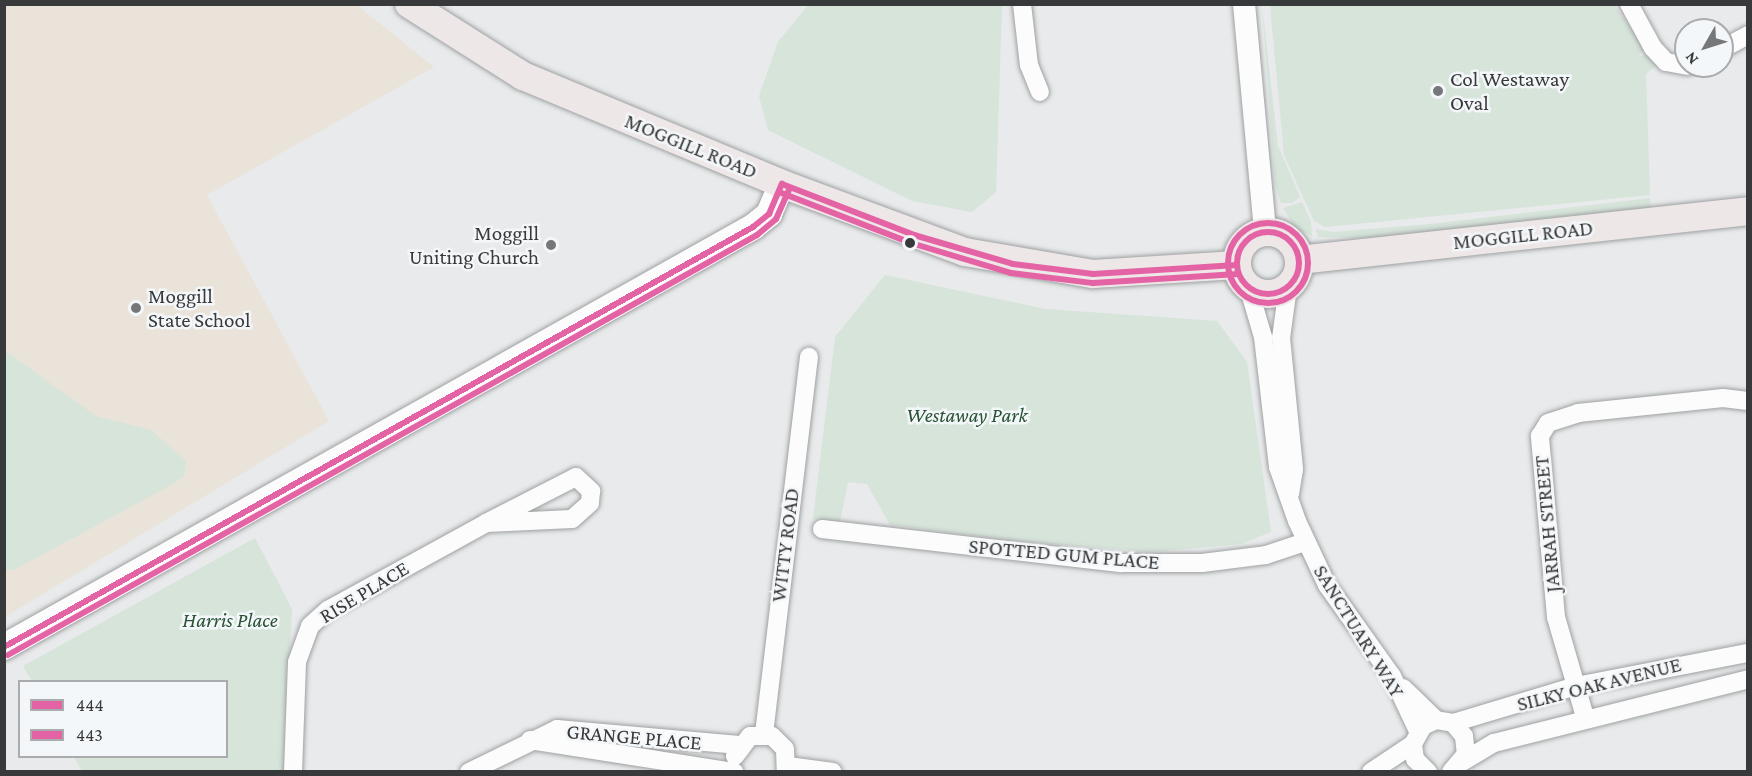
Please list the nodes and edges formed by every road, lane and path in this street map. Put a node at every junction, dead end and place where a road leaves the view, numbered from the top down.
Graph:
1 (409, 4) edge
2 (1022, 4) edge
3 (1244, 4) edge
4 (1629, 4) edge
5 (1748, 35) edge
6 (1734, 43) edge
7 (1674, 63) edge
8 (1040, 92) dead end
9 (782, 184) junction
10 (1748, 211) edge
11 (1265, 232) junction
12 (1299, 260) junction
13 (1243, 276) junction
14 (1288, 287) junction
15 (809, 357) dead end
16 (1748, 401) edge
17 (1290, 496) junction
18 (486, 523) junction
19 (822, 529) dead end
20 (1305, 542) junction
21 (4, 646) edge
22 (1748, 653) edge
23 (1392, 676) junction
24 (1748, 679) edge
25 (1576, 686) junction
26 (1585, 717) junction
27 (1444, 722) junction
28 (764, 734) junction
29 (1415, 738) junction
30 (530, 740) junction
31 (739, 745) junction
32 (1457, 767) edge
33 (787, 769) edge
34 (292, 771) edge
35 (469, 771) edge
36 (736, 771) edge
37 (833, 771) edge
38 (1371, 771) edge
39 (1404, 771) edge
40 (1426, 771) edge

1 - 9 main road, MOGGILL ROAD
2 - 8 street
3 - 11 street
4 - 7 street
5 - 6 street
9 - 13 main road, MOGGILL ROAD
9 - 21 main road
10 - 12 main road, MOGGILL ROAD
11 - 12 main road
11 - 13 main road
12 - 14 main road
13 - 14 main road
13 - 17 street, SANCTUARY WAY
14 - 17 street, SANCTUARY WAY
15 - 28 street, WITTY ROAD
16 - 25 street, JARRAH STREET
17 - 20 street, SANCTUARY WAY
18 - 18 street, RISE PLACE
18 - 34 street, RISE PLACE
19 - 20 street, SPOTTED GUM PLACE
20 - 23 street, SANCTUARY WAY
22 - 25 street, SILKY OAK AVENUE
23 - 27 street
23 - 29 street, SANCTUARY WAY
24 - 26 street, SILKY OAK AVENUE
25 - 26 street, JARRAH STREET
25 - 27 street, SILKY OAK AVENUE
26 - 32 street, SILKY OAK AVENUE
27 - 29 street, SILKY OAK AVENUE
27 - 32 street, SILKY OAK AVENUE
28 - 31 street
28 - 33 street
29 - 38 street, SILKY OAK AVENUE
29 - 40 street
30 - 31 street, GRANGE PLACE
30 - 35 street, GRANGE PLACE
30 - 36 street, GRANGE PLACE
31 - 36 street
33 - 37 street
39 - 40 street

